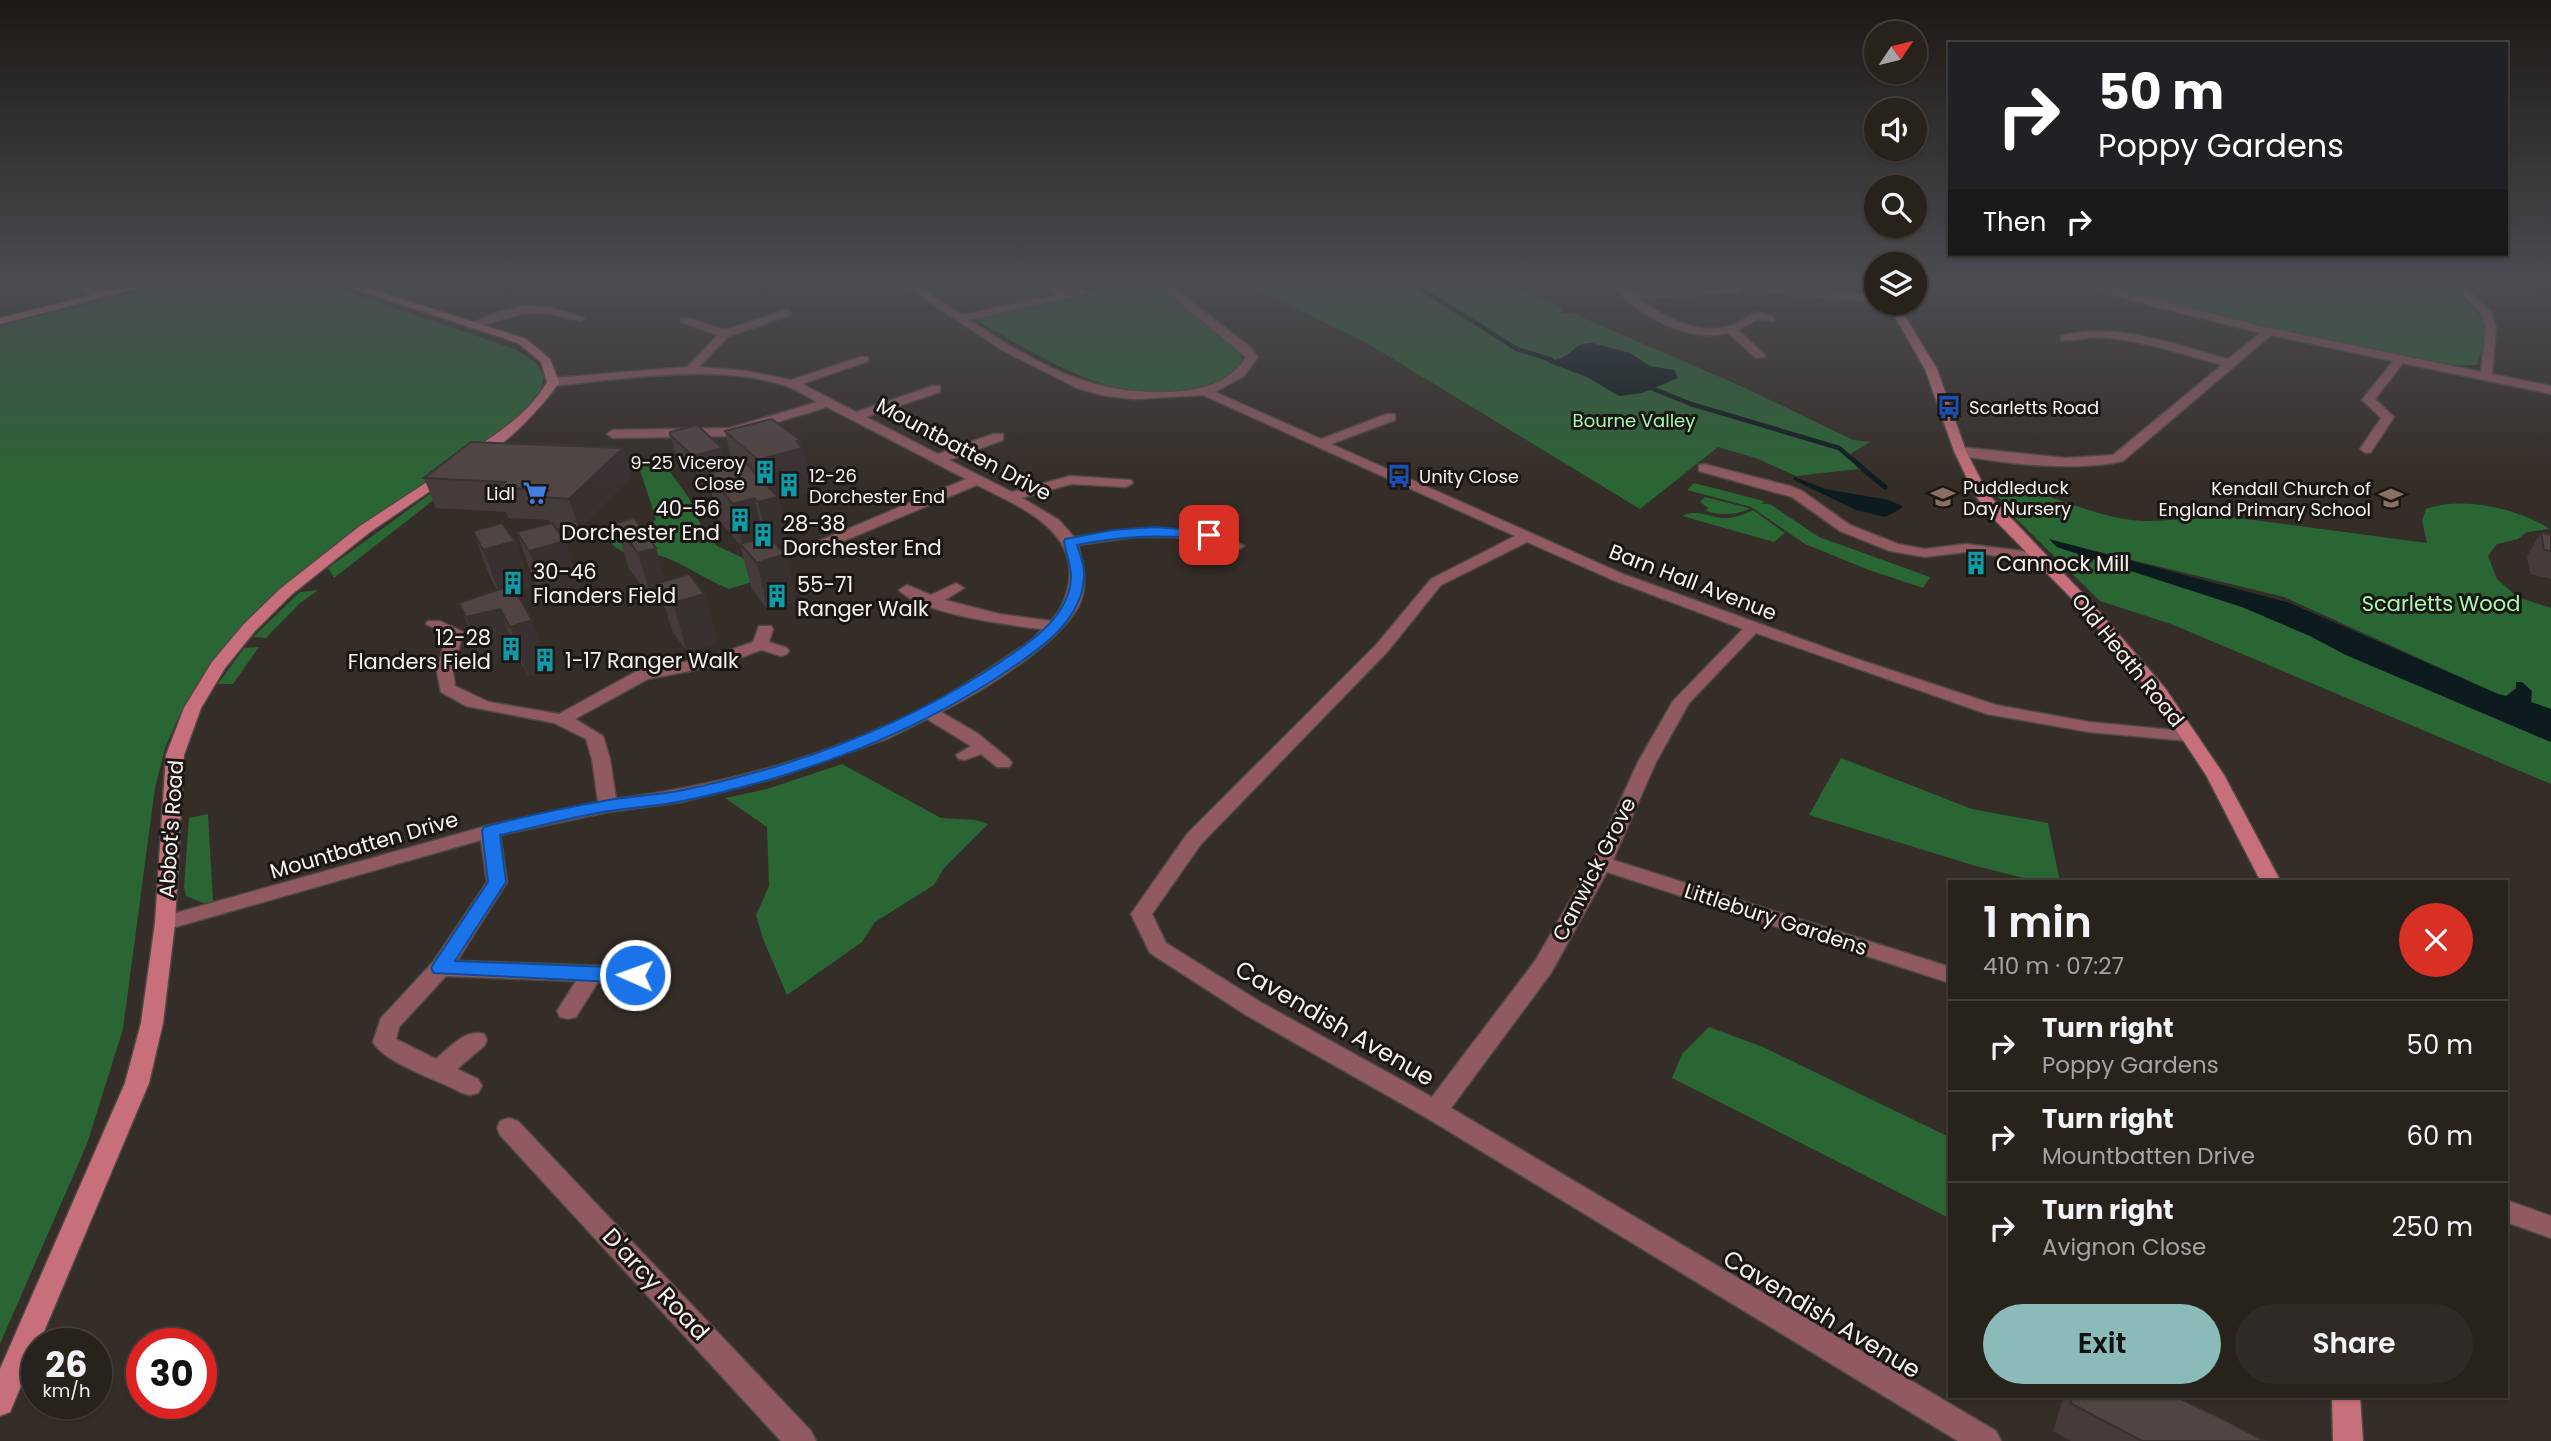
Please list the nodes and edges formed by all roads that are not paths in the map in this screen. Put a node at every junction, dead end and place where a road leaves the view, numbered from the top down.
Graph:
1 (534, 351) edge
2 (708, 351) edge
3 (1018, 351) edge
4 (1248, 351) edge
5 (1755, 351) edge
6 (1921, 351) edge
7 (2179, 351) edge
8 (2246, 351) edge
9 (2357, 351) edge
10 (2489, 351) edge
11 (1760, 356) dead end
12 (864, 359) dead end
13 (2400, 360) junction
14 (2232, 364) junction
15 (690, 370) junction
16 (2486, 376) junction
17 (553, 382) junction
18 (792, 384) junction
19 (936, 389) dead end
20 (2551, 390) edge
21 (1206, 392) junction
22 (906, 399) junction
23 (830, 402) junction
24 (922, 407) dead end
25 (858, 416) junction
26 (1391, 417) dead end
27 (654, 422) dead end
28 (646, 433) junction
29 (614, 434) dead end
30 (999, 437) dead end
31 (1321, 443) junction
32 (2366, 449) dead end
33 (1960, 451) junction
34 (938, 459) junction
35 (1704, 468) dead end
36 (976, 480) junction
37 (1126, 482) dead end
38 (1011, 497) junction
39 (1220, 520) dead end
40 (829, 524) dead end
41 (848, 532) junction
42 (1209, 535) junction
43 (1525, 537) junction
44 (1070, 542) junction
45 (822, 545) dead end
46 (1237, 546) dead end
47 (2039, 557) junction
48 (956, 588) dead end
49 (907, 590) dead end
50 (930, 602) junction
51 (435, 624) dead end
52 (474, 626) edge
53 (1056, 626) junction
54 (1752, 628) junction
55 (455, 632) junction
56 (781, 651) dead end
57 (930, 713) junction
58 (563, 719) junction
59 (2188, 736) junction
60 (983, 747) junction
61 (965, 755) dead end
62 (1003, 763) dead end
63 (608, 806) junction
64 (490, 831) junction
65 (1602, 863) junction
66 (2270, 880) edge
67 (165, 923) junction
68 (441, 968) junction
69 (592, 974) junction
70 (1948, 974) edge
71 (635, 975) dead end
72 (568, 1011) dead end
73 (476, 1040) dead end
74 (440, 1069) junction
75 (470, 1086) dead end
76 (1435, 1111) junction
77 (509, 1128) dead end
78 (2508, 1212) edge
79 (2551, 1227) edge
80 (2346, 1398) edge
81 (0, 1402) edge
82 (802, 1441) edge
83 (1986, 1441) edge
84 (2348, 1441) edge

1 - 17 street
2 - 15 street
3 - 21 street
4 - 21 street
5 - 11 street
6 - 33 street, Old Heath Road
7 - 14 street
8 - 14 street
9 - 13 street
10 - 16 street
12 - 18 street
13 - 16 street
13 - 32 street
14 - 33 street
15 - 17 street, Mountbatten Drive
15 - 18 street, Mountbatten Drive
16 - 20 street
17 - 67 street, Abbot's Road
18 - 23 street, Mountbatten Drive
19 - 22 street
21 - 31 street, Barn Hall Avenue
22 - 24 street
22 - 25 street
23 - 25 street, Mountbatten Drive
23 - 28 street
25 - 34 street, Mountbatten Drive
26 - 31 street
27 - 28 street
28 - 29 street
30 - 34 street
31 - 43 street, Barn Hall Avenue
33 - 47 street, Old Heath Road
34 - 36 street, Mountbatten Drive
35 - 47 street
36 - 38 street, Mountbatten Drive
36 - 41 street
37 - 38 street
38 - 44 street, Mountbatten Drive
39 - 42 street
40 - 41 street
41 - 45 street
42 - 44 street
42 - 46 street
43 - 54 street, Barn Hall Avenue
43 - 76 street, Cavendish Avenue
44 - 53 street, Mountbatten Drive
47 - 59 street, Old Heath Road
48 - 50 street
49 - 50 street
50 - 53 street
51 - 55 street
52 - 55 street
53 - 57 street, Mountbatten Drive
54 - 59 street, Barn Hall Avenue
54 - 65 street, Canwick Grove
55 - 58 street
56 - 58 street
57 - 60 street
57 - 63 street, Mountbatten Drive
58 - 63 street
59 - 66 street, Old Heath Road
60 - 61 street
60 - 62 street
63 - 64 street, Mountbatten Drive
64 - 67 street, Mountbatten Drive
64 - 68 street
65 - 70 street, Littlebury Gardens
65 - 76 street, Canwick Grove
67 - 81 street, Abbot's Road
68 - 69 street
68 - 74 street
69 - 71 street
69 - 72 street
73 - 74 street
74 - 75 street
76 - 83 street, Cavendish Avenue
77 - 82 street, D'arcy Road
78 - 79 street
80 - 84 street

